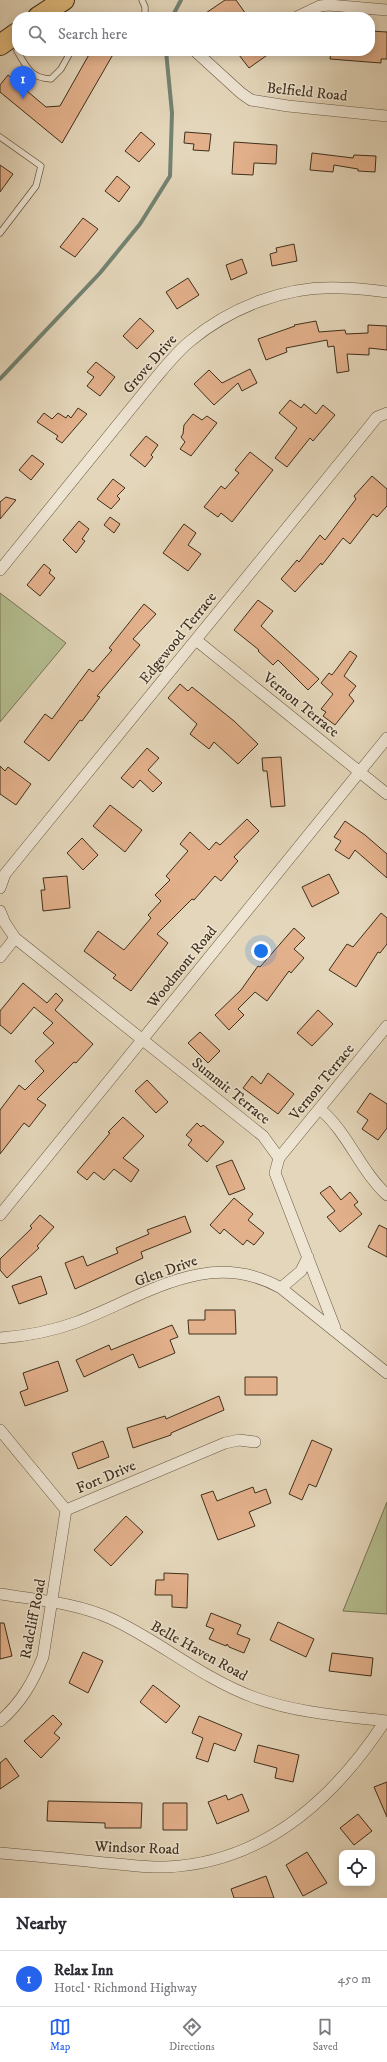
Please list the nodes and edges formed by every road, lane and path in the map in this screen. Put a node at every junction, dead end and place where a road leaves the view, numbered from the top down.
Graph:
1 (142, 0) edge
2 (59, 5) edge
3 (387, 10) edge
4 (47, 12) edge
5 (144, 12) edge
6 (307, 12) edge
7 (20, 56) edge
8 (68, 56) edge
9 (200, 56) edge
10 (387, 116) edge
11 (0, 137) edge
12 (0, 234) edge
13 (387, 292) edge
14 (387, 413) edge
15 (0, 570) edge
16 (196, 640) junction
17 (387, 738) edge
18 (360, 772) junction
19 (387, 794) edge
20 (0, 888) edge
21 (0, 911) edge
22 (15, 938) junction
23 (0, 957) edge
24 (387, 1026) edge
25 (143, 1039) junction
26 (320, 1108) junction
27 (279, 1158) junction
28 (387, 1195) edge
29 (0, 1214) edge
30 (308, 1257) junction
31 (281, 1288) junction
32 (335, 1330) junction
33 (0, 1338) edge
34 (387, 1373) edge
35 (0, 1430) edge
36 (255, 1442) dead end
37 (66, 1510) junction
38 (0, 1594) edge
39 (53, 1602) junction
40 (0, 1721) edge
41 (386, 1721) edge
42 (0, 1853) edge

1 - 5 lane
2 - 4 highway
3 - 6 street
7 - 8 lane
9 - 10 street, Belfield Road
11 - 12 lane
13 - 15 street, Grove Drive
14 - 16 street, Edgewood Terrace
16 - 18 street, Vernon Terrace
16 - 20 street, Edgewood Terrace
17 - 18 street, Woodmont Road
18 - 19 street, Vernon Terrace
18 - 25 street, Woodmont Road
21 - 22 street
22 - 23 street
22 - 25 street, Summit Terrace
24 - 26 street, Vernon Terrace
25 - 27 street, Summit Terrace
25 - 29 street, Woodmont Road
26 - 27 street, Vernon Terrace
26 - 28 street
27 - 30 street
30 - 31 street
30 - 32 street
31 - 32 street, Glen Drive
31 - 33 street, Glen Drive
32 - 34 street, Glen Drive
35 - 37 street, Fort Drive
36 - 37 street, Fort Drive
37 - 39 street, Radcliff Road
38 - 39 street, Belle Haven Road
39 - 40 street, Radcliff Road
39 - 41 street, Belle Haven Road
41 - 42 street, Windsor Road

